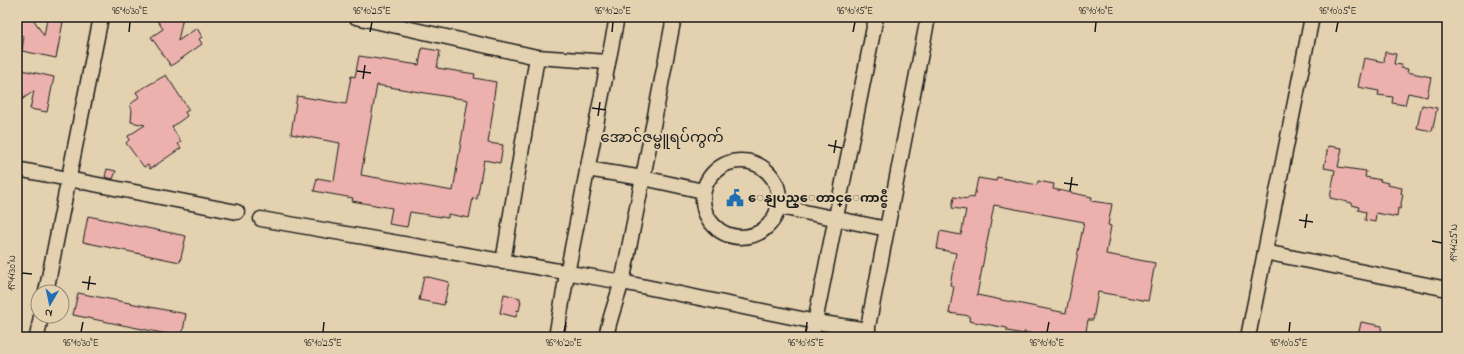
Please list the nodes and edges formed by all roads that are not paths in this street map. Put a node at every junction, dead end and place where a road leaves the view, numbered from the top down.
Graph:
1 (101, 17) edge
2 (356, 17) edge
3 (617, 17) edge
4 (674, 17) edge
5 (876, 17) edge
6 (928, 17) edge
7 (1312, 17) edge
8 (537, 58) junction
9 (608, 62) junction
10 (17, 169) edge
11 (587, 169) junction
12 (643, 178) junction
13 (68, 179) junction
14 (703, 191) junction
15 (780, 207) junction
16 (237, 212) dead end
17 (836, 218) junction
18 (261, 219) dead end
19 (888, 229) junction
20 (1265, 252) junction
21 (503, 262) junction
22 (567, 274) junction
23 (622, 282) junction
24 (48, 284) edge
25 (1447, 289) edge
26 (816, 322) junction
27 (39, 324) edge
28 (867, 334) edge
29 (37, 337) edge
30 (556, 337) edge
31 (606, 337) edge
32 (812, 337) edge
33 (1248, 337) edge

1 - 13 street
2 - 8 street
3 - 9 street
4 - 12 street
5 - 17 street
6 - 19 street
7 - 20 street
8 - 9 street
8 - 21 street
9 - 11 street
10 - 13 street
11 - 12 street
11 - 22 street
12 - 14 street
12 - 23 street
13 - 16 street
13 - 24 street
14 - 15 street
14 - 15 street
15 - 17 street
17 - 19 street
17 - 26 street
18 - 21 street
19 - 28 street
20 - 25 street
20 - 33 street
21 - 22 street
22 - 23 street
22 - 30 street
23 - 26 street
23 - 31 street
26 - 28 street
26 - 32 street
27 - 29 street

